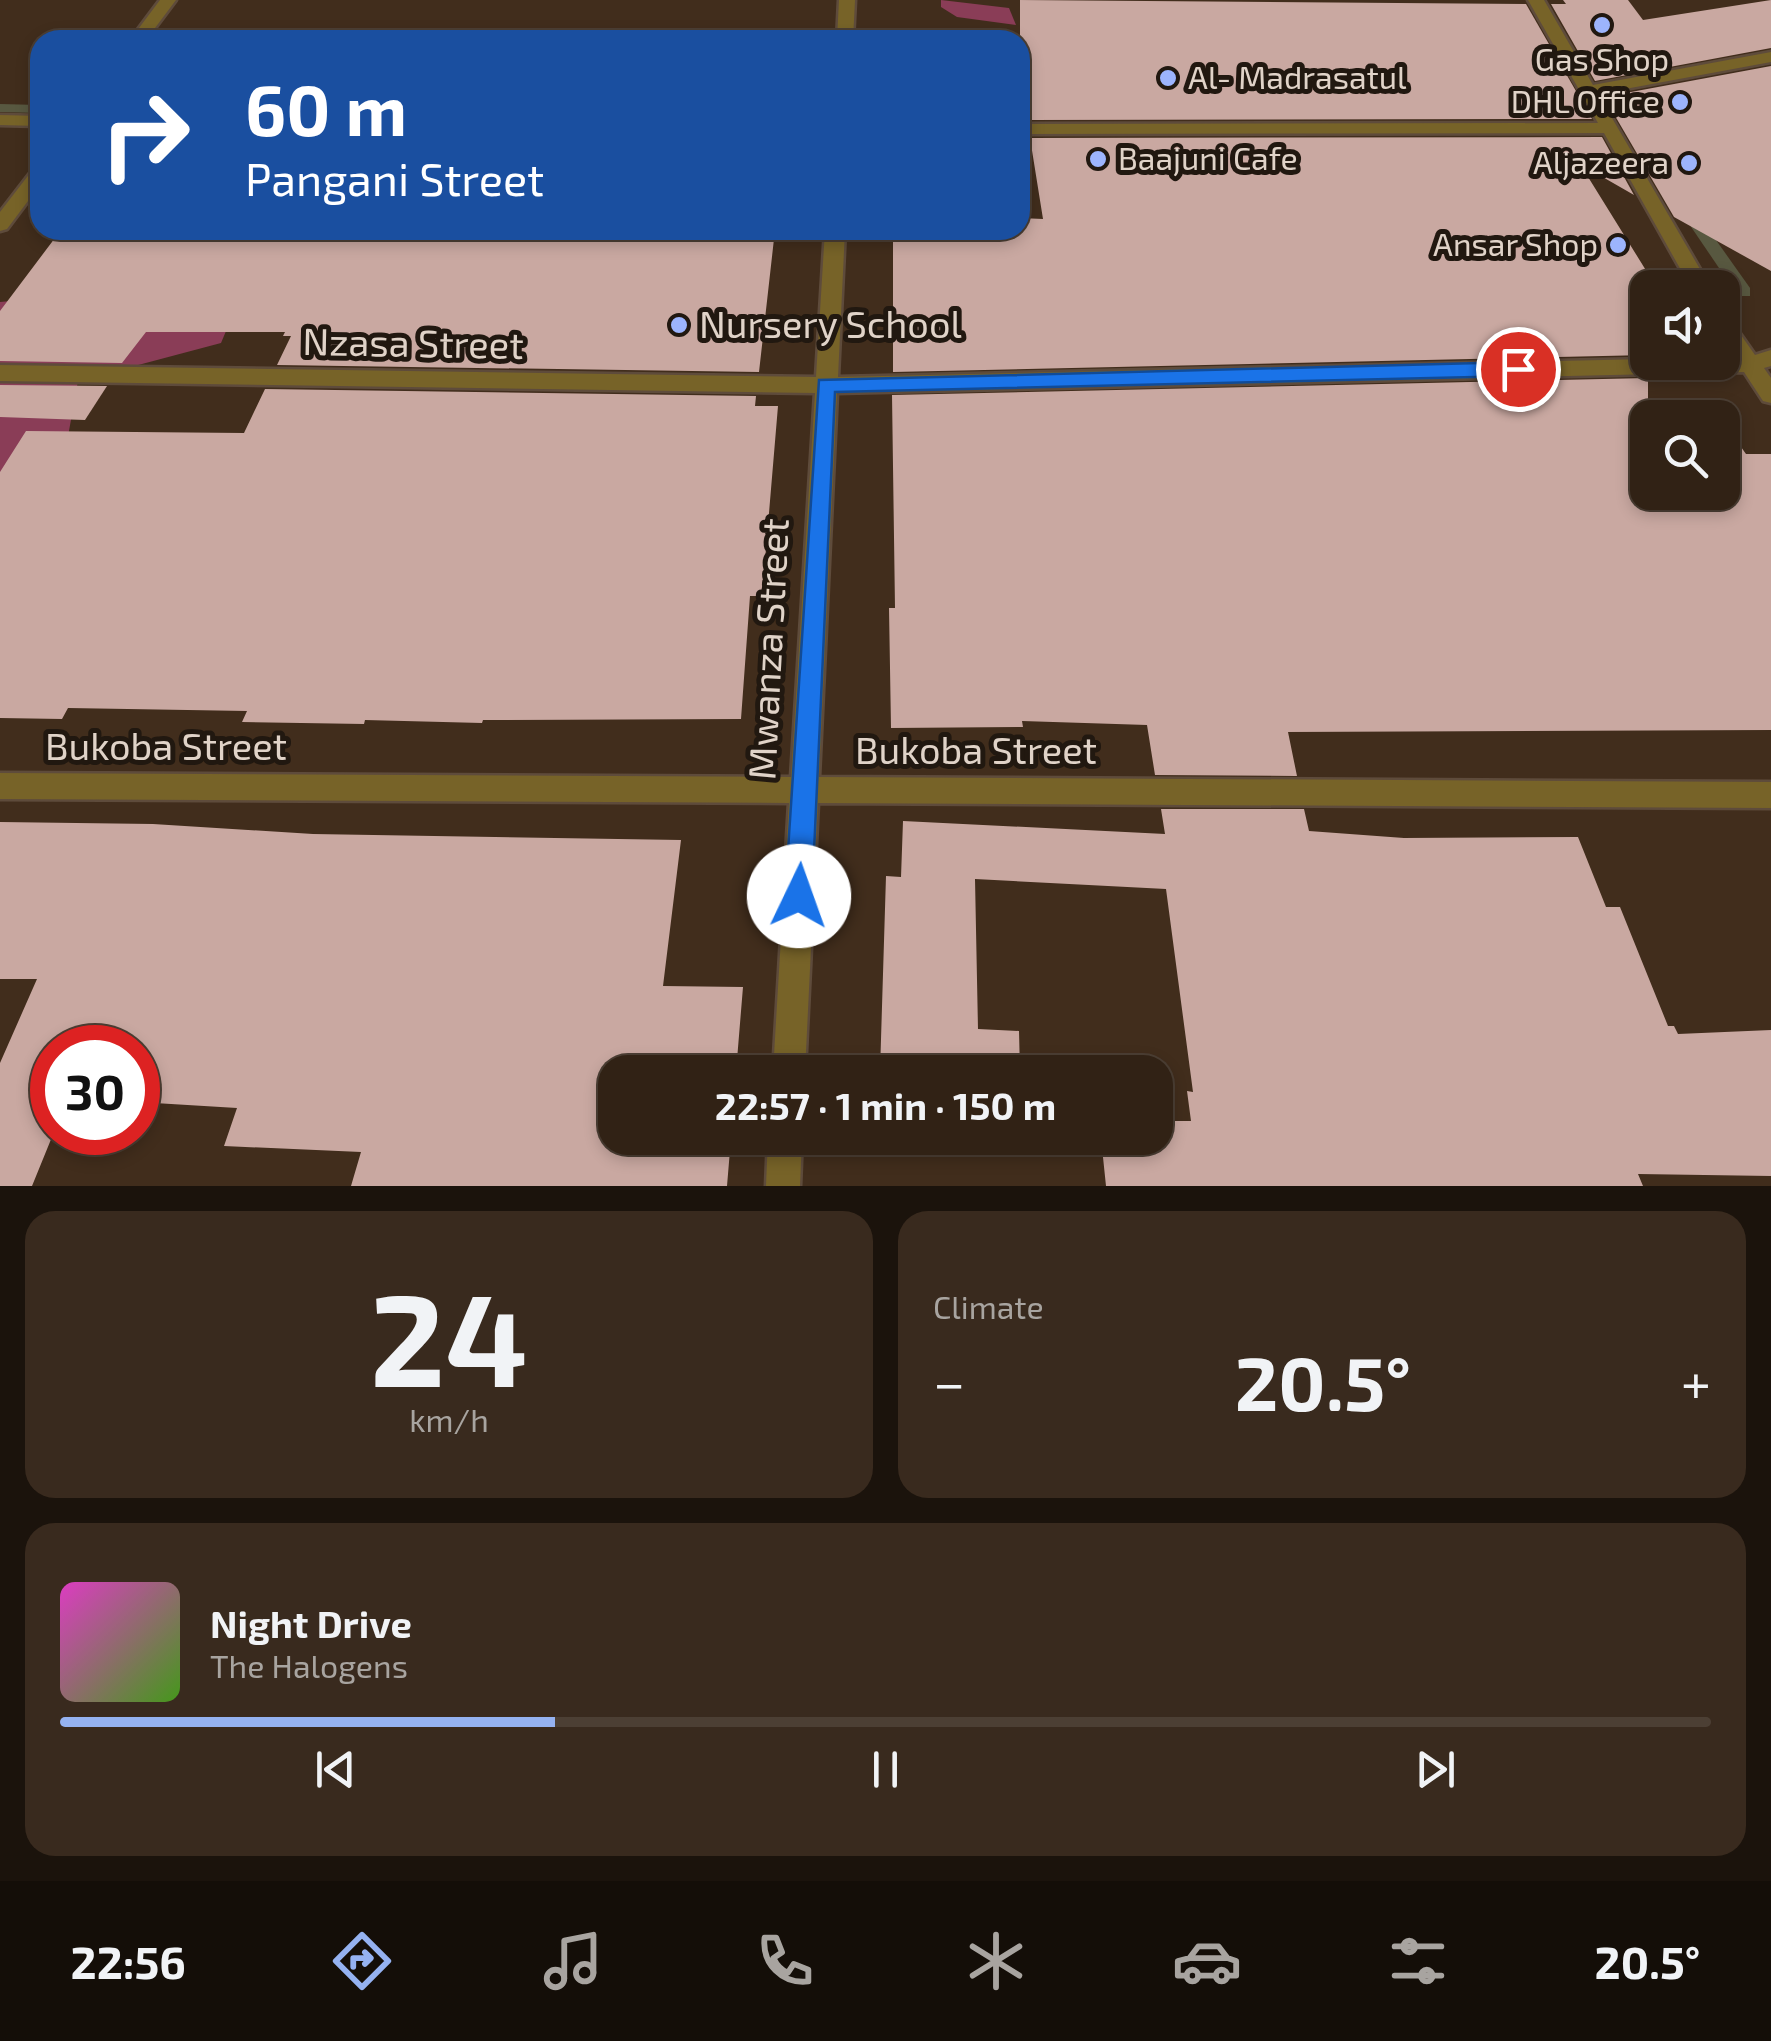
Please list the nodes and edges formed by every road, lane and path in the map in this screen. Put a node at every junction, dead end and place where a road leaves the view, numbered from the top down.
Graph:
1 (168, 0) edge
2 (847, 0) edge
3 (1536, 0) edge
4 (146, 30) edge
5 (846, 30) edge
6 (1771, 57) edge
7 (1588, 91) junction
8 (0, 120) edge
9 (30, 120) edge
10 (1610, 128) junction
11 (1030, 129) edge
12 (30, 185) edge
13 (0, 225) edge
14 (833, 240) edge
15 (1691, 270) edge
16 (1740, 351) edge
17 (1771, 358) edge
18 (1748, 364) junction
19 (0, 373) edge
20 (826, 385) junction
21 (1771, 396) edge
22 (0, 786) edge
23 (804, 790) junction
24 (1771, 795) edge
25 (790, 1055) edge
26 (785, 1155) edge
27 (783, 1186) edge

1 - 4 street
2 - 5 street
3 - 7 street
6 - 7 street
7 - 10 street
8 - 9 street
10 - 11 street
10 - 15 street
12 - 13 street
14 - 20 street, Mwanza Street
16 - 18 street
17 - 18 street, Nzasa Street
18 - 20 street, Nzasa Street
18 - 21 street
19 - 20 street, Nzasa Street
20 - 23 street, Mwanza Street
22 - 23 street, Bukoba Street
23 - 24 street, Bukoba Street
23 - 25 street, Mwanza Street
26 - 27 street

